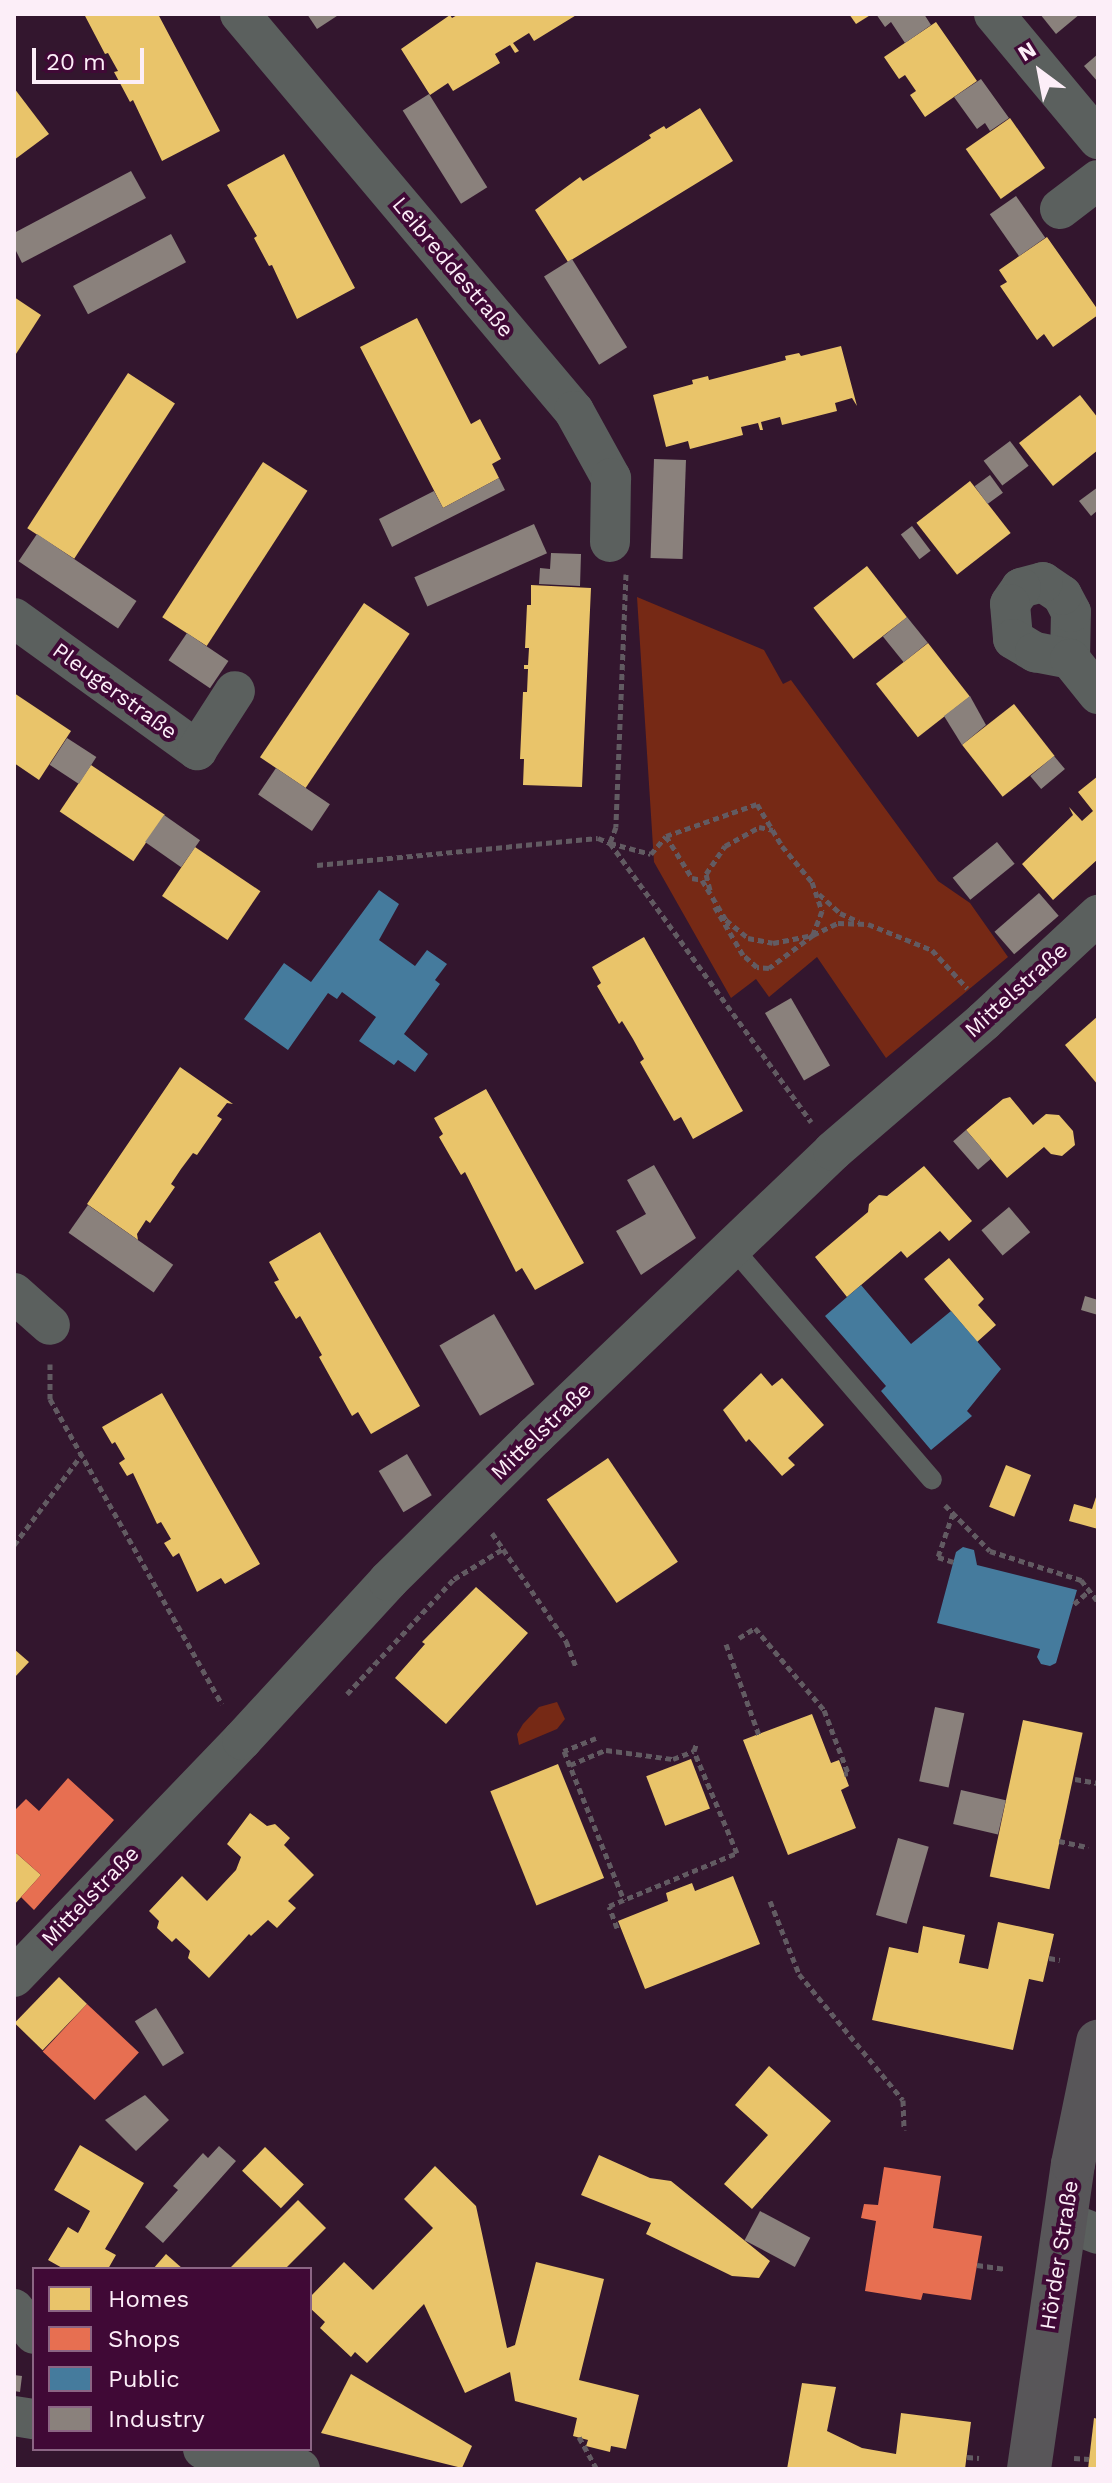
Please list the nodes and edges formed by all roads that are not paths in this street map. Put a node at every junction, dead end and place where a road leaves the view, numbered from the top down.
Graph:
1 (240, 14) edge
2 (994, 14) edge
3 (1098, 139) edge
4 (1098, 180) edge
5 (1060, 209) dead end
6 (610, 542) road end
7 (14, 618) edge
8 (1070, 659) dead end
9 (235, 691) dead end
10 (1098, 694) edge
11 (1098, 915) edge
12 (731, 1246) junction
13 (14, 1293) edge
14 (50, 1325) road end
15 (932, 1480) road end
16 (14, 1977) edge
17 (1098, 2042) edge
18 (1081, 2227) edge
19 (14, 2309) edge
20 (32, 2332) edge
21 (213, 2451) edge
22 (300, 2469) edge
23 (1029, 2469) edge

1 - 6 street, Leibreddestraße
2 - 3 street
4 - 5 street
7 - 9 street, Pleugerstraße
8 - 10 street
11 - 12 street, Mittelstraße
12 - 15 lane
12 - 16 street, Mittelstraße
13 - 14 street
17 - 18 main road, Hörder Straße
18 - 23 main road, Hörder Straße
19 - 20 street
21 - 22 street

